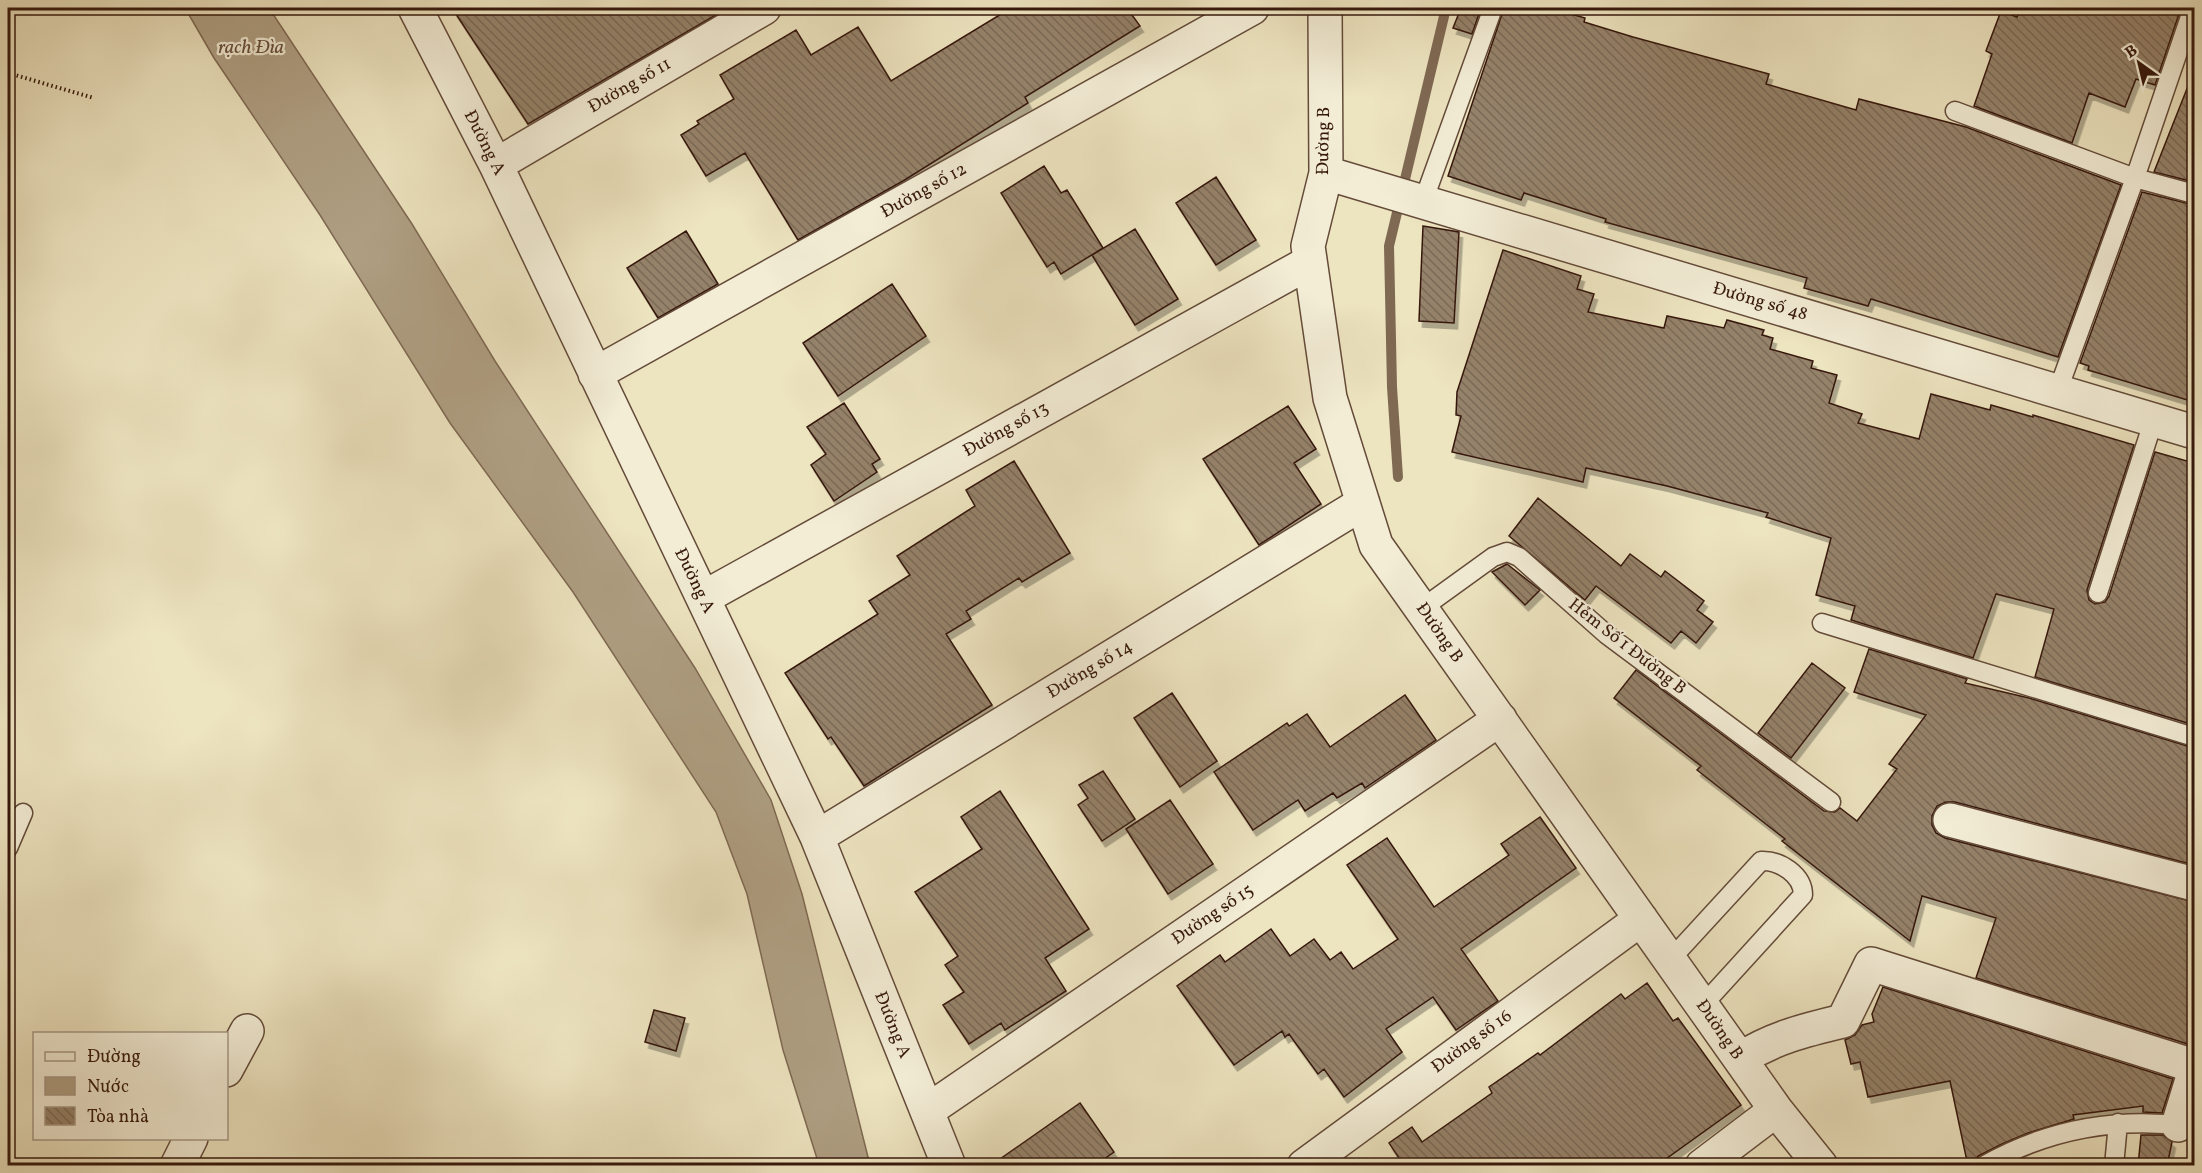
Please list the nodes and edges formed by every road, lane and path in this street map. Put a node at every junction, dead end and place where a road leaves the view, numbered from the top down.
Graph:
1 (415, 8) edge
2 (764, 8) edge
3 (1252, 8) edge
4 (1325, 8) edge
5 (1493, 8) edge
6 (2193, 8) edge
7 (8, 73) edge
8 (94, 98) dead end
9 (1955, 111) dead end
10 (496, 165) junction
11 (1326, 173) junction
12 (2135, 178) junction
13 (2194, 194) edge
14 (1418, 200) junction
15 (1310, 262) junction
16 (595, 374) junction
17 (2058, 390) junction
18 (2154, 419) junction
19 (2194, 432) edge
20 (1363, 503) junction
21 (2098, 593) dead end
22 (703, 598) junction
23 (1421, 609) junction
24 (1822, 623) dead end
25 (1500, 719) junction
26 (2194, 737) edge
27 (1831, 802) dead end
28 (23, 813) dead end
29 (1950, 820) dead end
30 (817, 837) junction
31 (8, 849) edge
32 (2194, 884) edge
33 (1641, 919) junction
34 (1670, 960) junction
35 (1702, 1006) junction
36 (247, 1031) dead end
37 (1740, 1059) junction
38 (2194, 1065) edge
39 (228, 1066) edge
40 (2194, 1073) edge
41 (1776, 1110) junction
42 (927, 1111) junction
43 (2118, 1123) junction
44 (2186, 1126) edge
45 (190, 1140) edge
46 (177, 1166) edge
47 (949, 1166) edge
48 (1304, 1166) edge
49 (1702, 1166) edge
50 (1821, 1166) edge
51 (1983, 1166) edge
52 (2114, 1166) edge

1 - 10 street, Đường A
2 - 10 street, Đường số 11
3 - 16 street, Đường số 12
4 - 11 street, Đường B
5 - 14 lane
6 - 12 lane
7 - 8 path
9 - 12 lane
10 - 16 street, Đường A
11 - 14 street, Đường số 48
11 - 15 street, Đường B
12 - 13 lane
12 - 17 lane
14 - 17 street, Đường số 48
15 - 20 street, Đường B
15 - 22 street, Đường số 13
16 - 22 street, Đường A
17 - 18 street, Đường số 48
18 - 19 street, Đường số 48
18 - 21 lane
20 - 23 street, Đường B
20 - 30 street, Đường số 14
22 - 30 street, Đường A
23 - 25 street, Đường B
23 - 27 lane, Hẻm Số 1 Đường B
24 - 26 lane
25 - 33 street, Đường B
25 - 42 street, Đường số 15
28 - 31 lane
29 - 32 street
30 - 42 street, Đường A
33 - 34 street, Đường B
33 - 48 street, Đường số 16
34 - 35 street, Đường B
34 - 35 lane
35 - 37 street, Đường B
36 - 39 street
37 - 38 street
37 - 41 street, Đường B
40 - 44 street
41 - 49 street
41 - 50 street, Đường B
42 - 47 street, Đường A
43 - 44 lane
43 - 51 lane
43 - 52 lane
45 - 46 street

